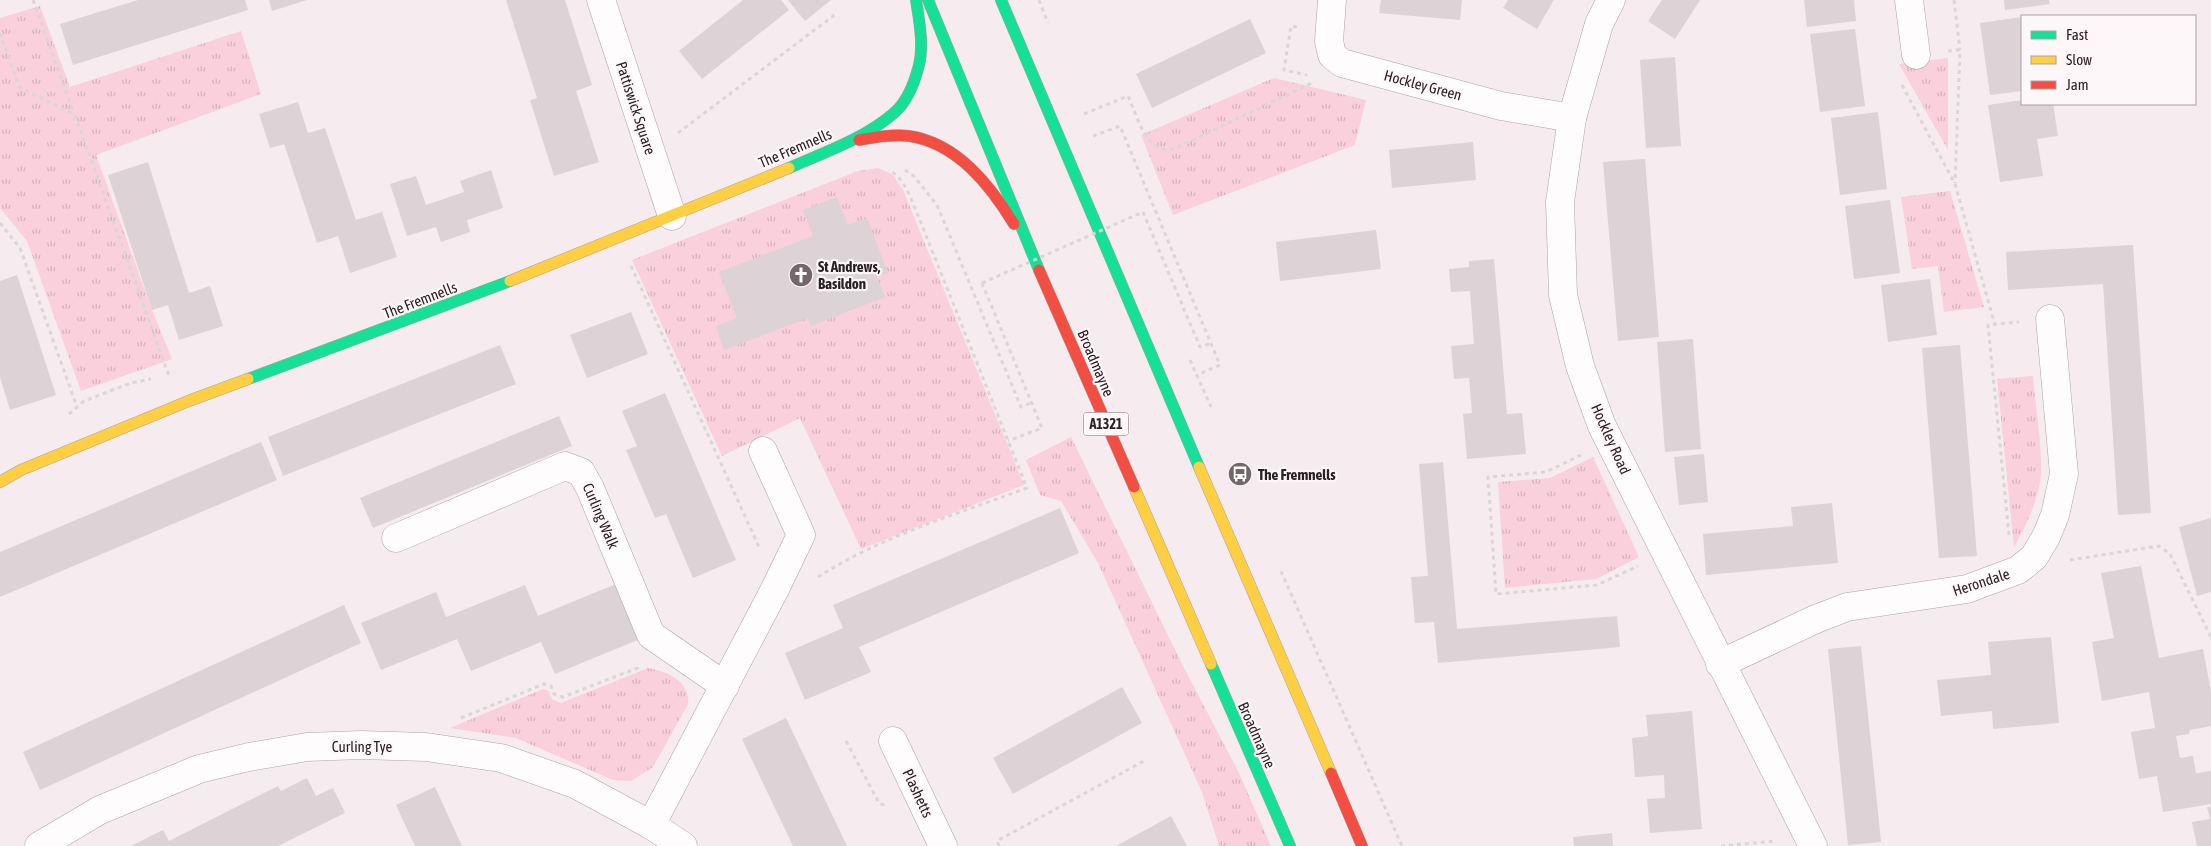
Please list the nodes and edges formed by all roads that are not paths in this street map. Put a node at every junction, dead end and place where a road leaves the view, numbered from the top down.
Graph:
1 (601, 0) edge
2 (916, 0) edge
3 (928, 0) edge
4 (1001, 0) edge
5 (1332, 0) edge
6 (1611, 0) edge
7 (1909, 0) edge
8 (1916, 55) road end
9 (1572, 118) junction
10 (850, 142) junction
11 (672, 216) junction
12 (1041, 274) junction
13 (2050, 318) dead end
14 (763, 451) dead end
15 (0, 482) edge
16 (396, 538) dead end
17 (1720, 664) junction
18 (725, 686) junction
19 (893, 741) dead end
20 (651, 825) junction
21 (39, 846) edge
22 (683, 846) edge
23 (943, 846) edge
24 (1290, 846) edge
25 (1362, 846) edge
26 (1813, 846) edge

1 - 11 street, Pattiswick Square
2 - 10 main road, The Fremnells
3 - 12 main road, Broadmayne / A1321
4 - 25 main road
5 - 9 street, Hockley Green
6 - 9 street, Hockley Road
7 - 8 street
9 - 17 street, Hockley Road
10 - 11 main road, The Fremnells
10 - 12 main road, The Fremnells
11 - 15 main road, The Fremnells
12 - 24 main road, Broadmayne / A1321
13 - 17 street, Herondale
14 - 18 street
16 - 18 street, Curling Walk
17 - 26 street, Hockley Road
18 - 20 street
19 - 23 street, Plashetts
20 - 21 street, Curling Tye
20 - 22 street, Curling Tye

